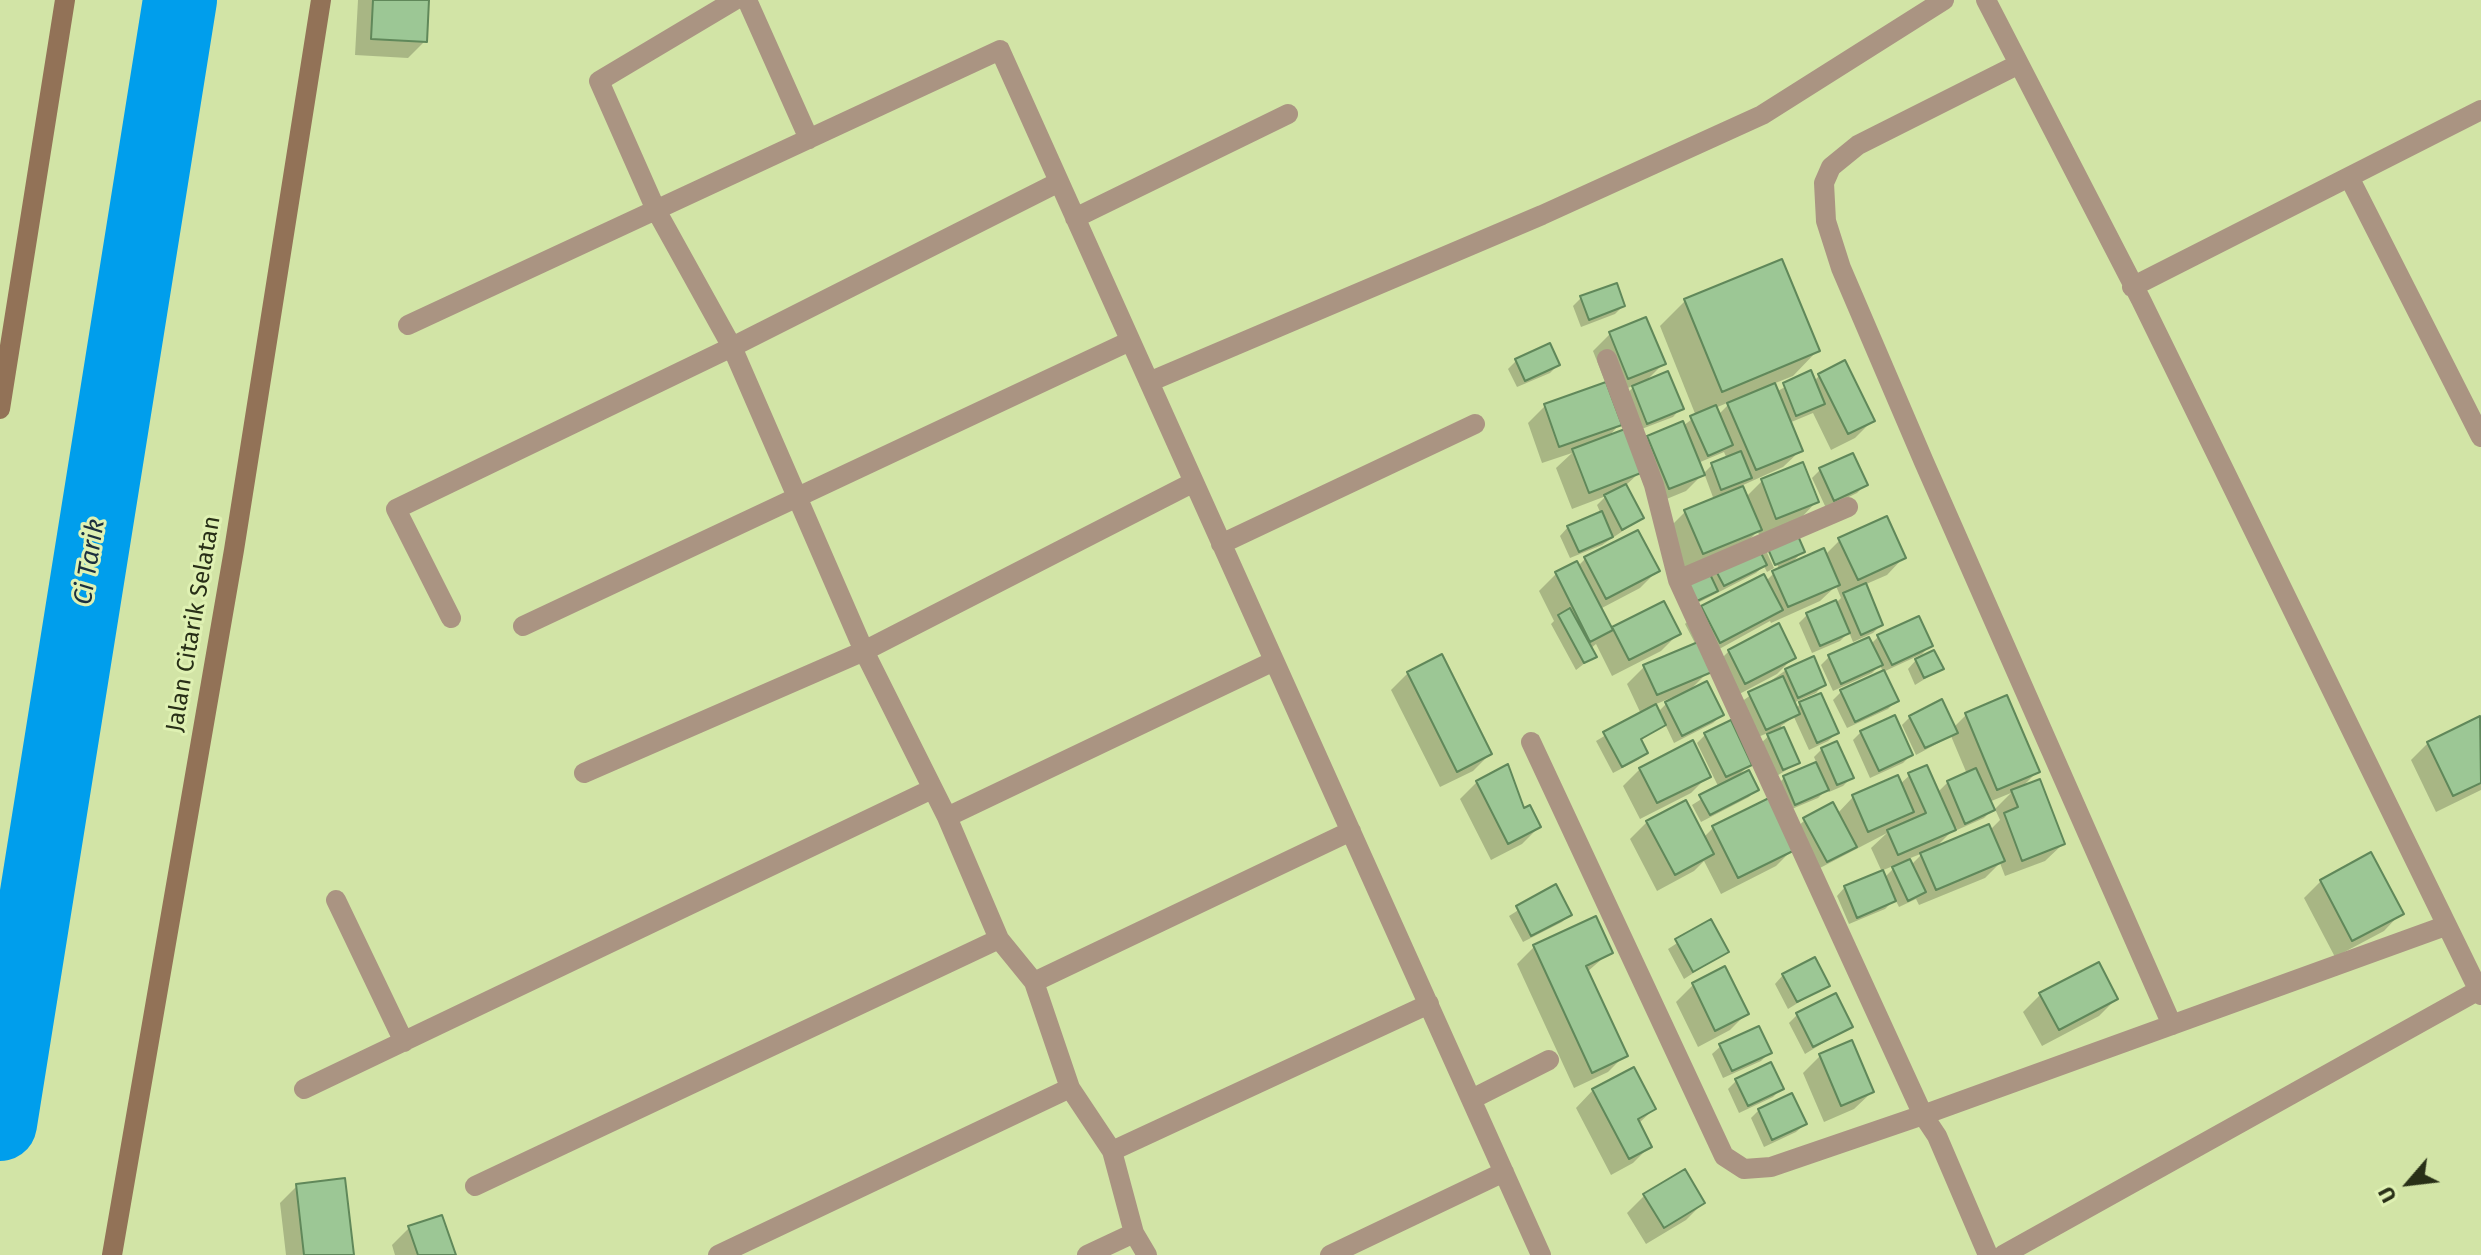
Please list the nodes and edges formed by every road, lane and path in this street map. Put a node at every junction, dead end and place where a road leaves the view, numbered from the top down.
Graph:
1 (65, 0) edge
2 (321, 0) edge
3 (735, 0) edge
4 (747, 0) edge
5 (1944, 0) edge
6 (1986, 0) edge
7 (2019, 64) junction
8 (2481, 110) edge
9 (1288, 114) dead end
10 (809, 139) junction
11 (2350, 179) junction
12 (1059, 182) junction
13 (656, 210) junction
14 (1075, 218) junction
15 (2132, 287) junction
16 (408, 325) dead end
17 (1130, 341) junction
18 (732, 347) junction
19 (1607, 359) dead end
20 (1149, 382) junction
21 (0, 409) edge
22 (1475, 424) dead end
23 (2481, 437) edge
24 (1194, 482) junction
25 (797, 498) junction
26 (1848, 507) dead end
27 (1221, 544) junction
28 (1678, 580) junction
29 (451, 618) dead end
30 (523, 626) dead end
31 (864, 651) junction
32 (1274, 661) junction
33 (1531, 742) dead end
34 (584, 773) dead end
35 (932, 789) junction
36 (947, 817) junction
37 (1351, 831) junction
38 (336, 900) dead end
39 (2445, 926) junction
40 (999, 939) junction
41 (1034, 982) junction
42 (2480, 993) edge
43 (1429, 1004) junction
44 (2172, 1025) junction
45 (404, 1042) junction
46 (1549, 1060) dead end
47 (1070, 1088) junction
48 (304, 1089) dead end
49 (1472, 1099) junction
50 (1923, 1115) junction
51 (1112, 1151) junction
52 (1504, 1172) junction
53 (475, 1186) dead end
54 (1134, 1233) junction
55 (112, 1255) edge
56 (718, 1255) edge
57 (1087, 1255) edge
58 (1147, 1255) edge
59 (1330, 1255) edge
60 (1541, 1255) edge
61 (1988, 1255) edge
62 (2003, 1255) edge

1 - 21 street
2 - 55 street, Jalan Citarik Selatan
3 - 13 street
4 - 10 street
5 - 20 street
6 - 7 street
7 - 15 street
7 - 44 street
8 - 11 street
9 - 14 street
10 - 12 street
10 - 13 street
11 - 15 street
11 - 23 street
12 - 14 street
12 - 18 street
13 - 16 street
13 - 18 street
14 - 17 street
15 - 39 street
17 - 20 street
17 - 25 street
18 - 25 street
18 - 29 street
19 - 28 street
20 - 24 street
22 - 27 street
24 - 27 street
24 - 31 street
25 - 30 street
25 - 31 street
26 - 28 street
27 - 32 street
28 - 50 street
31 - 34 street
31 - 35 street
32 - 36 street
32 - 37 street
33 - 50 street
35 - 36 street
35 - 45 street
36 - 40 street
37 - 41 street
37 - 43 street
38 - 45 street
39 - 42 street
39 - 44 street
40 - 41 street
40 - 53 street
41 - 47 street
42 - 62 street
43 - 49 street
43 - 51 street
44 - 50 street
45 - 48 street
46 - 49 street
47 - 51 street
47 - 56 street
49 - 52 street
50 - 61 street
51 - 54 street
52 - 59 street
52 - 60 street
54 - 57 street
54 - 58 street

